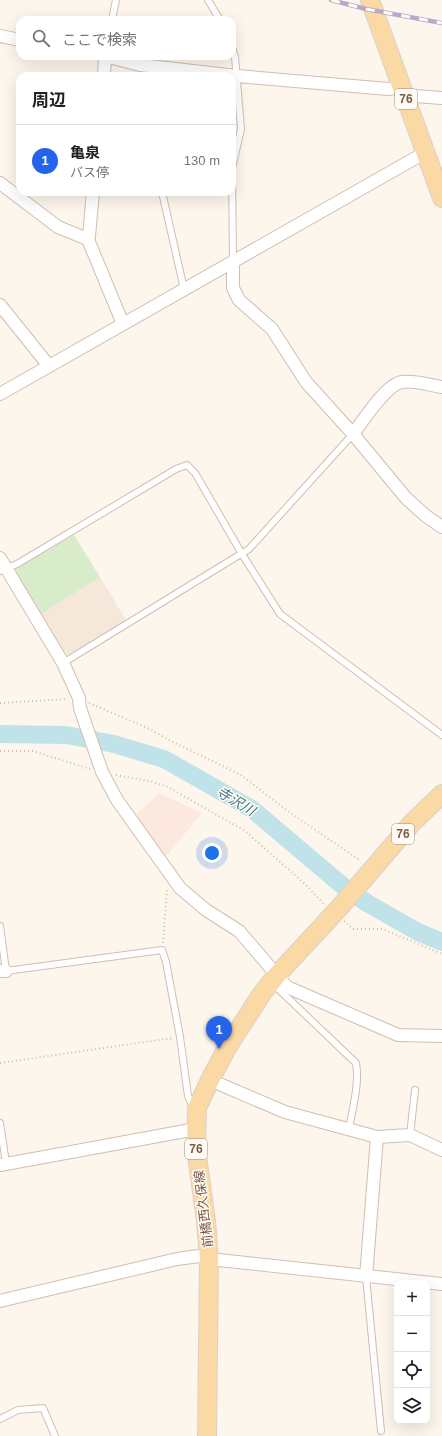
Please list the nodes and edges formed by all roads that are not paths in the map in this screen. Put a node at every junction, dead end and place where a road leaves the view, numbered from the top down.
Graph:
1 (116, 0) edge
2 (208, 0) edge
3 (370, 0) edge
4 (113, 16) edge
5 (218, 16) edge
6 (0, 36) edge
7 (16, 39) edge
8 (105, 60) edge
9 (121, 60) edge
10 (235, 60) edge
11 (104, 72) edge
12 (202, 72) edge
13 (237, 76) junction
14 (404, 92) junction
15 (442, 98) edge
16 (236, 151) edge
17 (425, 153) junction
18 (0, 182) edge
19 (16, 194) edge
20 (18, 196) edge
21 (93, 196) edge
22 (163, 196) edge
23 (232, 196) edge
24 (442, 198) edge
25 (87, 237) junction
26 (233, 261) junction
27 (184, 289) junction
28 (0, 305) edge
29 (123, 324) junction
30 (49, 366) junction
31 (442, 387) edge
32 (0, 394) edge
33 (353, 434) junction
34 (442, 527) edge
35 (242, 554) junction
36 (0, 558) edge
37 (3, 570) edge
38 (62, 663) junction
39 (442, 735) edge
40 (442, 794) edge
41 (0, 926) edge
42 (3, 971) edge
43 (274, 979) junction
44 (442, 1036) edge
45 (210, 1080) junction
46 (415, 1090) dead end
47 (197, 1108) junction
48 (0, 1123) edge
49 (196, 1129) junction
50 (349, 1129) junction
51 (410, 1134) junction
52 (377, 1137) junction
53 (442, 1150) edge
54 (3, 1164) edge
55 (209, 1259) junction
56 (366, 1277) junction
57 (442, 1284) edge
58 (0, 1301) edge
59 (0, 1419) edge
60 (381, 1430) dead end
61 (54, 1436) edge
62 (207, 1436) edge

1 - 4 lane
2 - 5 lane
3 - 14 main road, 76
6 - 7 street
8 - 11 street
9 - 12 street
10 - 13 lane
13 - 14 street
13 - 16 lane
14 - 15 street
14 - 17 main road, 76
17 - 24 main road, 76
17 - 26 street
18 - 19 street
20 - 25 street
21 - 25 street
22 - 27 lane
23 - 26 lane
25 - 29 street
26 - 27 street
26 - 33 street
27 - 29 street
28 - 30 street
29 - 30 street
30 - 32 street
31 - 33 street
33 - 34 street
33 - 35 lane
35 - 37 lane
35 - 38 lane
35 - 39 lane
36 - 37 street
37 - 38 street
38 - 43 street
40 - 43 main road, 前橋西久保線 / 76
41 - 42 lane
42 - 47 lane
43 - 44 street
43 - 45 main road, 前橋西久保線 / 76
43 - 50 lane
45 - 47 main road, 前橋西久保線 / 76
45 - 50 street
46 - 51 lane
47 - 49 main road, 前橋西久保線 / 76
48 - 54 lane
49 - 54 street
49 - 55 main road, 前橋西久保線 / 76
50 - 52 street
51 - 52 street
51 - 53 street
52 - 56 street
55 - 56 street
55 - 58 street
55 - 62 main road, 前橋西久保線 / 76
56 - 57 street
56 - 60 lane
59 - 61 lane

